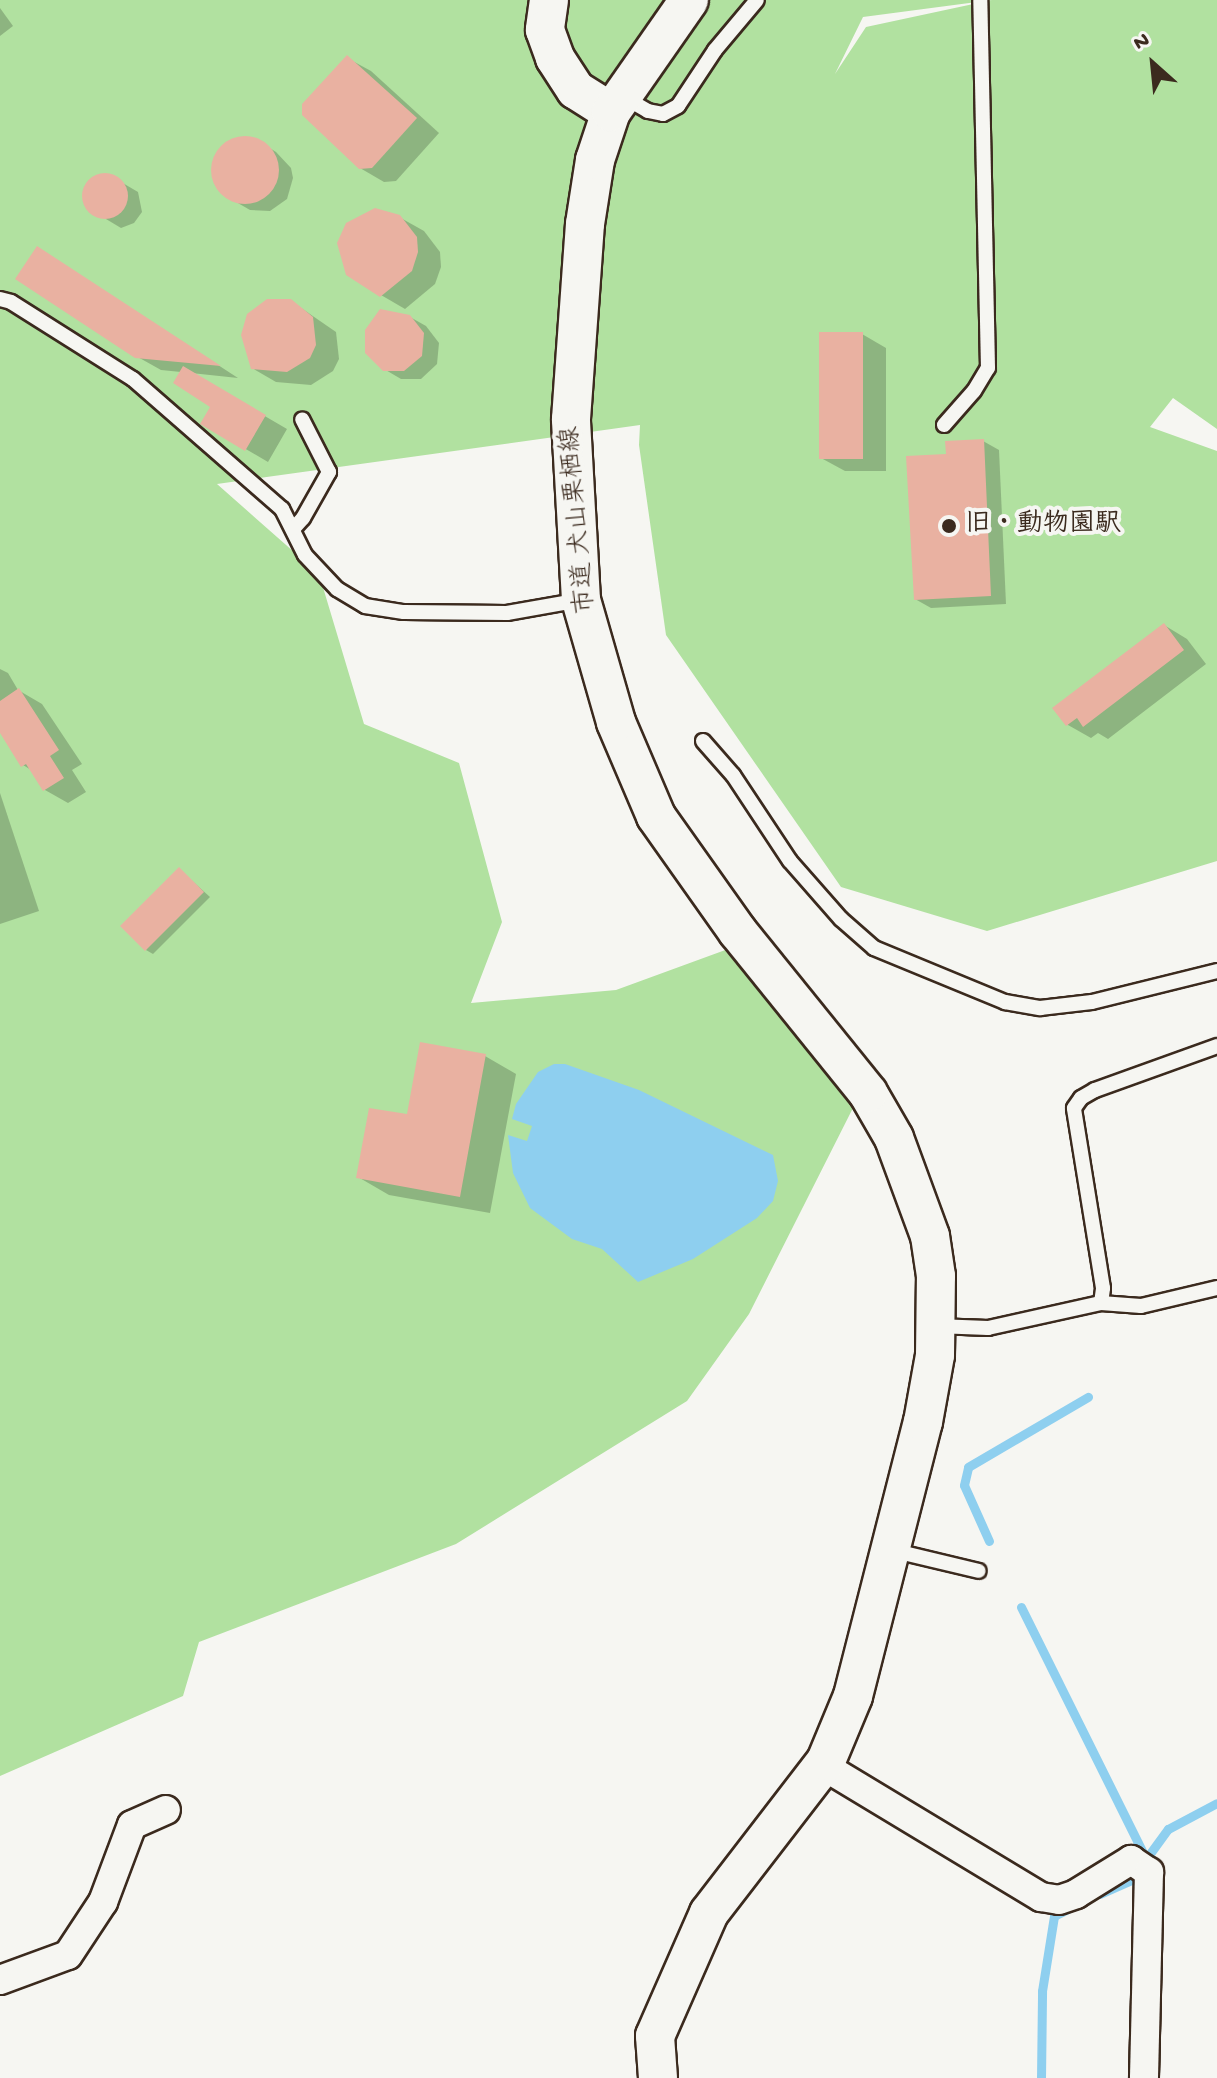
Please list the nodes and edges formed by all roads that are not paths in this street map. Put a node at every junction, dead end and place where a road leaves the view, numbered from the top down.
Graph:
1 (549, 0) edge
2 (689, 0) edge
3 (757, 0) edge
4 (980, 0) edge
5 (616, 104) junction
6 (0, 299) edge
7 (302, 419) dead end
8 (944, 425) dead end
9 (294, 528) junction
10 (581, 600) junction
11 (703, 741) dead end
12 (1217, 971) edge
13 (1217, 1046) edge
14 (1217, 1288) edge
15 (1101, 1303) junction
16 (935, 1340) junction
17 (890, 1550) junction
18 (979, 1571) dead end
19 (822, 1765) junction
20 (166, 1810) dead end
21 (0, 1980) edge
22 (658, 2078) edge
23 (1144, 2078) edge

1 - 5 street
2 - 5 street, 市道 犬山栗栖線
3 - 5 lane
4 - 8 lane
5 - 10 street, 市道 犬山栗栖線
6 - 9 lane
7 - 9 lane
9 - 10 lane
10 - 16 street, 市道 犬山栗栖線
11 - 12 lane
13 - 15 lane
14 - 15 lane
15 - 16 lane
16 - 17 street, 市道 犬山栗栖線
17 - 18 lane
17 - 19 street, 市道 犬山栗栖線
19 - 22 street, 市道 犬山栗栖線
19 - 23 street
20 - 21 street

